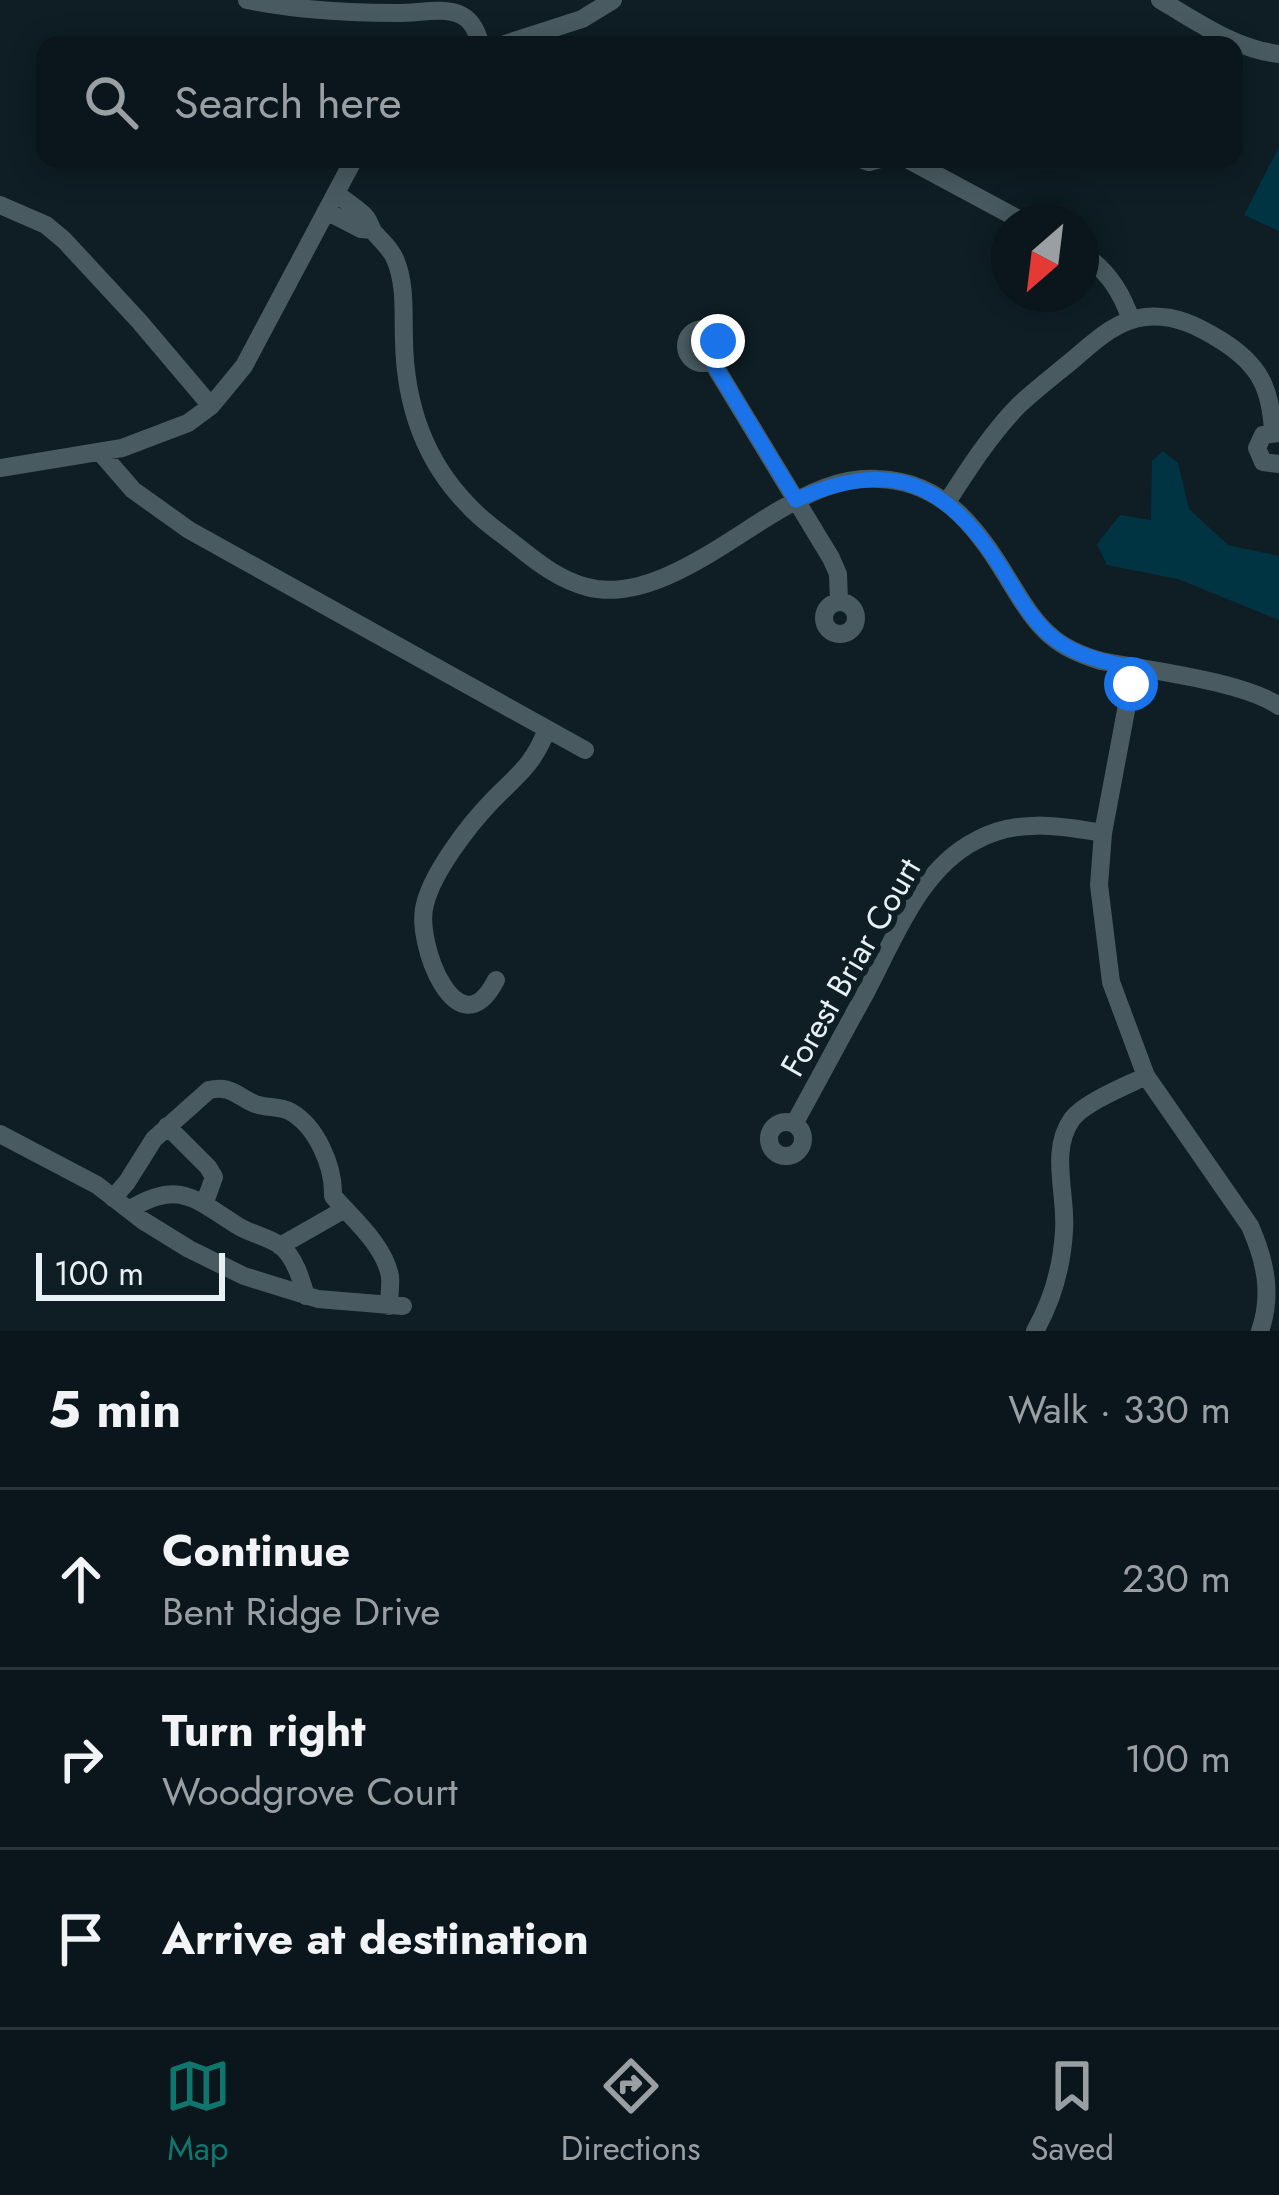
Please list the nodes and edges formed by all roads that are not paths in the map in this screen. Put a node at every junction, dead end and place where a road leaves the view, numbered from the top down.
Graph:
1 (247, 0) edge
2 (613, 0) edge
3 (1160, 0) edge
4 (478, 36) edge
5 (530, 36) edge
6 (1224, 36) edge
7 (1243, 45) edge
8 (1279, 53) edge
9 (349, 168) edge
10 (924, 168) edge
11 (331, 202) junction
12 (991, 204) edge
13 (0, 205) edge
14 (1099, 267) edge
15 (1131, 320) junction
16 (711, 360) dead end
17 (211, 406) junction
18 (1276, 432) edge
19 (100, 452) junction
20 (1279, 464) edge
21 (0, 468) edge
22 (796, 500) junction
23 (946, 502) junction
24 (839, 602) dead end
25 (1134, 668) junction
26 (1279, 706) edge
27 (547, 729) junction
28 (585, 750) dead end
29 (1103, 833) junction
30 (496, 980) dead end
31 (1146, 1076) junction
32 (794, 1124) dead end
33 (167, 1126) junction
34 (0, 1134) edge
35 (205, 1202) junction
36 (121, 1204) junction
37 (345, 1210) junction
38 (280, 1246) junction
39 (306, 1296) junction
40 (1035, 1331) edge
41 (1260, 1331) edge

1 - 4 street
2 - 5 street
3 - 6 street
7 - 8 street
9 - 11 street
10 - 12 street
11 - 17 street
11 - 22 street
13 - 17 street
14 - 15 street
15 - 18 street
15 - 23 street
16 - 22 street
17 - 19 street
18 - 20 street
19 - 21 street
19 - 27 street
22 - 23 street
22 - 24 street
23 - 25 street
25 - 26 street
25 - 29 street
27 - 28 street
27 - 30 street
29 - 31 street
29 - 32 street, Forest Briar Court
31 - 40 street
31 - 41 street
33 - 35 street
33 - 36 street
33 - 37 street
34 - 36 street
35 - 36 street
35 - 38 street
36 - 39 street
37 - 38 street
37 - 39 street
38 - 39 street

